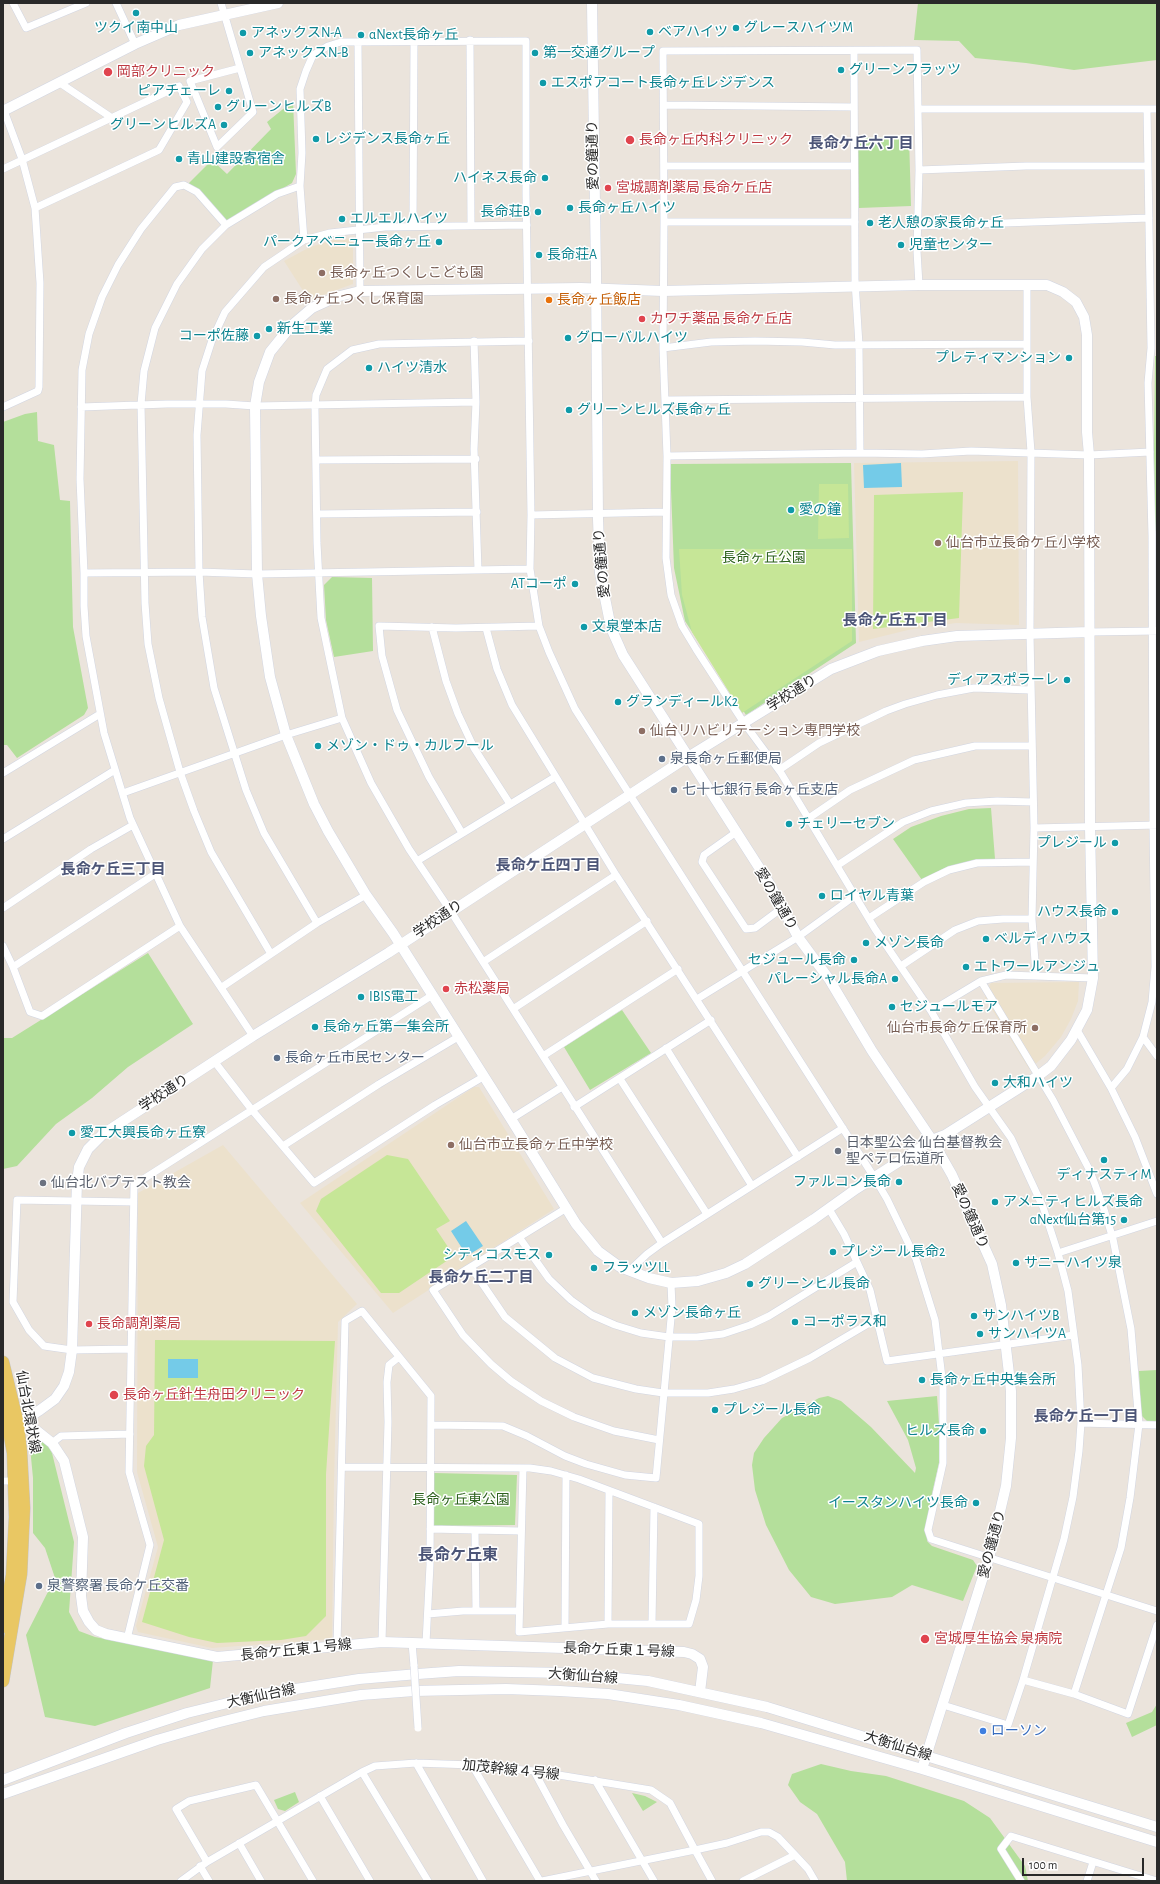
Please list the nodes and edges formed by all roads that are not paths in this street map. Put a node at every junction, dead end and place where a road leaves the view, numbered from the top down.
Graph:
1 (14, 3) edge
2 (86, 3) edge
3 (116, 3) edge
4 (221, 3) edge
5 (278, 3) edge
6 (592, 3) edge
7 (224, 14) junction
8 (470, 40) junction
9 (414, 41) junction
10 (358, 42) junction
11 (135, 44) junction
12 (854, 51) junction
13 (240, 68) junction
14 (60, 83) junction
15 (664, 105) junction
16 (854, 107) junction
17 (918, 109) junction
18 (1147, 109) junction
19 (1157, 109) edge
20 (3, 110) edge
21 (112, 118) junction
22 (22, 159) junction
23 (664, 166) junction
24 (854, 166) junction
25 (1148, 166) junction
26 (3, 169) edge
27 (919, 170) junction
28 (300, 186) junction
29 (35, 208) junction
30 (1149, 218) junction
31 (664, 222) junction
32 (855, 222) junction
33 (226, 225) junction
34 (527, 225) junction
35 (414, 226) junction
36 (471, 226) junction
37 (917, 226) junction
38 (360, 229) junction
39 (304, 240) junction
40 (919, 285) junction
41 (1027, 285) junction
42 (855, 287) junction
43 (528, 289) junction
44 (596, 289) junction
45 (663, 290) junction
46 (360, 291) junction
47 (474, 341) junction
48 (529, 341) junction
49 (1027, 344) junction
50 (859, 345) junction
51 (663, 348) junction
52 (1154, 348) edge
53 (1027, 397) junction
54 (859, 398) junction
55 (666, 400) junction
56 (476, 402) junction
57 (141, 404) junction
58 (198, 404) junction
59 (315, 405) junction
60 (255, 406) junction
61 (3, 407) edge
62 (81, 407) junction
63 (1031, 452) junction
64 (1150, 452) junction
65 (860, 453) junction
66 (1089, 454) junction
67 (667, 456) junction
68 (476, 459) junction
69 (316, 460) junction
70 (477, 512) junction
71 (665, 512) junction
72 (317, 514) junction
73 (598, 514) junction
74 (531, 515) junction
75 (1155, 536) edge
76 (530, 569) junction
77 (478, 570) junction
78 (84, 572) junction
79 (199, 572) junction
80 (318, 572) junction
81 (144, 573) junction
82 (257, 574) junction
83 (539, 626) junction
84 (432, 627) junction
85 (486, 628) junction
86 (1154, 631) edge
87 (1090, 632) junction
88 (1030, 634) junction
89 (1030, 690) junction
90 (100, 714) junction
91 (342, 718) junction
92 (744, 722) junction
93 (286, 735) junction
94 (1031, 746) junction
95 (234, 753) junction
96 (687, 757) junction
97 (115, 770) junction
98 (779, 770) junction
99 (180, 772) junction
100 (3, 773) edge
101 (555, 777) junction
102 (123, 793) junction
103 (629, 795) junction
104 (1032, 802) junction
105 (510, 804) junction
106 (809, 818) junction
107 (133, 824) junction
108 (584, 824) junction
109 (1155, 825) edge
110 (1090, 827) junction
111 (1034, 828) junction
112 (462, 833) junction
113 (735, 833) junction
114 (3, 839) edge
115 (417, 861) junction
116 (1032, 862) junction
117 (838, 865) junction
118 (156, 874) junction
119 (616, 875) junction
120 (366, 895) junction
121 (856, 895) junction
122 (3, 908) edge
123 (782, 908) junction
124 (450, 910) junction
125 (870, 918) junction
126 (1032, 920) junction
127 (647, 921) junction
128 (318, 923) junction
129 (180, 926) junction
130 (798, 937) junction
131 (400, 945) junction
132 (3, 946) edge
133 (1156, 953) edge
134 (271, 954) junction
135 (482, 962) junction
136 (901, 966) junction
137 (13, 967) junction
138 (678, 969) junction
139 (741, 970) junction
140 (1036, 976) junction
141 (1093, 978) junction
142 (981, 981) junction
143 (222, 987) junction
144 (431, 996) junction
145 (697, 999) junction
146 (513, 1009) junction
147 (931, 1011) junction
148 (711, 1020) junction
149 (1077, 1030) junction
150 (253, 1036) junction
151 (458, 1037) junction
152 (1143, 1037) junction
153 (666, 1048) junction
154 (543, 1056) junction
155 (1157, 1056) edge
156 (214, 1061) junction
157 (1038, 1076) junction
158 (483, 1077) junction
159 (620, 1079) junction
160 (562, 1087) junction
161 (1111, 1088) junction
162 (988, 1106) junction
163 (574, 1107) junction
164 (252, 1110) junction
165 (511, 1119) junction
166 (843, 1128) junction
167 (932, 1140) junction
168 (283, 1146) junction
169 (798, 1157) junction
170 (874, 1177) junction
171 (752, 1186) junction
172 (1157, 1194) edge
173 (76, 1200) junction
174 (133, 1202) junction
175 (565, 1209) junction
176 (829, 1209) junction
177 (707, 1214) junction
178 (1157, 1221) edge
179 (1111, 1235) junction
180 (519, 1237) junction
181 (662, 1243) junction
182 (1058, 1253) junction
183 (857, 1262) junction
184 (471, 1267) junction
185 (629, 1272) junction
186 (672, 1283) junction
187 (878, 1318) junction
188 (1074, 1335) junction
189 (668, 1337) junction
190 (1007, 1345) junction
191 (130, 1349) junction
192 (72, 1350) junction
193 (939, 1354) junction
194 (399, 1357) junction
195 (3, 1362) edge
196 (663, 1392) junction
197 (5, 1399) edge
198 (1081, 1423) junction
199 (1139, 1424) junction
200 (431, 1425) junction
201 (1157, 1425) edge
202 (13, 1426) junction
203 (130, 1434) junction
204 (659, 1440) junction
205 (52, 1442) junction
206 (342, 1467) junction
207 (386, 1468) junction
208 (430, 1468) junction
209 (523, 1468) junction
210 (566, 1475) junction
211 (8, 1481) edge
212 (609, 1492) junction
213 (654, 1507) junction
214 (430, 1529) junction
215 (475, 1530) junction
216 (520, 1531) junction
217 (989, 1558) junction
218 (1053, 1578) junction
219 (1106, 1595) junction
220 (476, 1611) junction
221 (519, 1611) junction
222 (1157, 1611) edge
223 (428, 1614) junction
224 (652, 1623) junction
225 (608, 1624) junction
226 (1157, 1625) edge
227 (3, 1626) edge
228 (565, 1628) junction
229 (127, 1639) junction
230 (382, 1642) junction
231 (412, 1643) junction
232 (426, 1643) junction
233 (337, 1645) junction
234 (4, 1674) edge
235 (1023, 1680) junction
236 (700, 1692) junction
237 (1074, 1694) junction
238 (943, 1705) junction
239 (418, 1728) dead end
240 (927, 1755) junction
241 (416, 1763) junction
242 (472, 1765) junction
243 (922, 1769) junction
244 (534, 1771) junction
245 (362, 1772) junction
246 (3, 1780) edge
247 (595, 1780) junction
248 (3, 1794) edge
249 (320, 1796) junction
250 (278, 1820) junction
251 (1157, 1827) edge
252 (1157, 1842) edge
253 (239, 1843) junction
254 (695, 1850) junction
255 (795, 1855) junction
256 (643, 1860) junction
257 (207, 1862) junction
258 (1093, 1862) junction
259 (200, 1866) junction
260 (590, 1871) junction
261 (181, 1881) edge
262 (209, 1881) edge
263 (261, 1881) edge
264 (314, 1881) edge
265 (370, 1881) edge
266 (428, 1881) edge
267 (483, 1881) edge
268 (541, 1881) edge
269 (596, 1881) edge
270 (654, 1881) edge
271 (712, 1881) edge
272 (743, 1881) edge
273 (815, 1881) edge
274 (1021, 1881) edge
275 (1088, 1881) edge
276 (1157, 1881) edge

1 - 2 street
3 - 11 street
4 - 7 street
5 - 7 street
6 - 44 street, 愛の鐘通り
7 - 11 street
7 - 13 street
8 - 9 street
8 - 34 street
8 - 36 street
9 - 10 street
9 - 35 street
10 - 28 street
10 - 38 street
11 - 14 street
12 - 15 street
12 - 16 street
12 - 17 street
13 - 13 street
14 - 20 street
14 - 21 street
15 - 16 street
15 - 23 street
16 - 24 street
17 - 18 street
17 - 27 street
18 - 19 street
18 - 25 street
20 - 22 street
21 - 22 street
21 - 29 street
22 - 26 street
22 - 29 street
23 - 24 street
23 - 31 street
24 - 32 street
25 - 27 street
25 - 30 street
27 - 37 street
28 - 33 street
28 - 39 street
29 - 61 street
30 - 37 street
30 - 52 street
31 - 32 street
31 - 45 street
32 - 42 street
33 - 57 street
33 - 62 street
34 - 36 street
34 - 43 street
35 - 36 street
35 - 38 street
37 - 40 street
38 - 39 street
38 - 46 street
39 - 58 street
40 - 41 street
40 - 42 street
41 - 49 street
41 - 66 street
42 - 45 street
42 - 50 street
43 - 44 street
43 - 46 street
43 - 48 street
44 - 45 street
44 - 73 street, 愛の鐘通り
45 - 51 street
46 - 60 street
47 - 48 street
47 - 56 street
47 - 59 street
48 - 74 street
49 - 50 street
49 - 53 street
50 - 51 street
50 - 54 street
51 - 55 street
52 - 64 street
53 - 54 street
53 - 63 street
54 - 55 street
54 - 65 street
55 - 67 street
56 - 59 street
56 - 68 street
57 - 58 street
57 - 62 street
57 - 81 street
58 - 60 street
58 - 79 street
59 - 60 street
59 - 69 street
60 - 82 street
62 - 78 street
63 - 65 street
63 - 66 street
63 - 88 street
64 - 66 street
64 - 75 street
65 - 67 street
66 - 87 street
67 - 71 street
68 - 69 street
68 - 70 street
69 - 72 street
70 - 72 street
70 - 77 street
71 - 73 street
71 - 92 street
72 - 80 street
73 - 74 street
73 - 96 street, 愛の鐘通り
74 - 76 street
75 - 86 street
76 - 77 street
76 - 83 street
77 - 80 street
78 - 81 street
78 - 90 street
79 - 81 street
79 - 82 street
79 - 95 street
80 - 82 street
80 - 91 street
81 - 99 street
82 - 93 street
83 - 85 street
83 - 103 street
84 - 85 street
84 - 105 street
84 - 112 street
85 - 101 street
86 - 87 street
86 - 109 street
87 - 88 street, 学校通り
87 - 110 street
88 - 89 street
88 - 92 street, 学校通り
89 - 94 street
89 - 98 street
90 - 97 street
90 - 100 street
91 - 93 street
91 - 115 street
92 - 96 street, 学校通り
92 - 98 street
93 - 95 street
93 - 120 street
94 - 104 street
94 - 106 street
95 - 99 street
95 - 128 street
96 - 103 street, 学校通り
96 - 113 street, 愛の鐘通り
97 - 102 street
97 - 114 street
98 - 106 street
99 - 102 street
99 - 134 street
101 - 105 street
101 - 108 street
102 - 107 street
103 - 108 street, 学校通り
103 - 139 street
104 - 111 street
104 - 117 street
105 - 112 street
106 - 117 street
107 - 118 street
107 - 122 street
108 - 119 street
108 - 124 street, 学校通り
109 - 110 street
109 - 133 street
110 - 111 street
110 - 141 street
111 - 116 street
112 - 115 street
113 - 123 street, 愛の鐘通り
113 - 123 street
115 - 124 street
116 - 125 street
116 - 126 street
117 - 121 street
118 - 129 street
118 - 137 street
119 - 127 street
119 - 135 street
120 - 128 street
120 - 131 street
121 - 125 street
121 - 130 street
123 - 130 street, 愛の鐘通り
124 - 131 street, 学校通り
124 - 135 street
125 - 136 street
126 - 136 street
126 - 140 street
127 - 138 street
127 - 146 street
128 - 134 street
129 - 137 street
129 - 143 street
130 - 139 street
130 - 167 street, 愛の鐘通り
131 - 144 street
131 - 150 street, 学校通り
132 - 137 street
133 - 152 street
134 - 143 street
135 - 146 street
136 - 147 street
138 - 145 street
138 - 154 street
139 - 145 street
139 - 166 street
140 - 141 street
140 - 142 street
141 - 149 street
142 - 147 street
142 - 157 street
143 - 150 street
144 - 151 street
144 - 164 street
145 - 148 street
146 - 154 street
147 - 162 street
148 - 153 street
148 - 169 street
149 - 157 street
149 - 161 street
150 - 156 street, 学校通り
151 - 158 street
151 - 168 street
152 - 155 street
152 - 161 street
153 - 159 street
153 - 171 street
154 - 160 street
156 - 164 street
156 - 173 street, 学校通り
157 - 162 street
157 - 179 street
158 - 165 street
158 - 168 street
159 - 163 street
159 - 177 street
160 - 163 street
160 - 165 street
161 - 172 street
162 - 167 street
162 - 182 street
163 - 181 street
164 - 168 street
164 - 174 street
165 - 175 street
166 - 169 street
166 - 170 street
167 - 170 street
167 - 190 street, 愛の鐘通り
169 - 171 street
170 - 176 street
170 - 193 street
171 - 177 street
173 - 174 street
173 - 192 street, 学校通り
173 - 192 street
174 - 191 street
175 - 180 street
175 - 185 street
176 - 183 street
176 - 186 street
177 - 181 street
178 - 179 street
179 - 182 street
179 - 199 street
180 - 184 street
180 - 189 street
181 - 185 street
182 - 188 street
183 - 187 street
183 - 189 street
184 - 196 street
184 - 204 street
185 - 186 street
186 - 189 street
187 - 193 street
187 - 196 street
188 - 190 street
188 - 198 street
189 - 196 street
190 - 193 street
190 - 217 street, 愛の鐘通り
191 - 192 street
191 - 203 street
192 - 202 street, 学校通り
193 - 217 street
194 - 200 street
194 - 206 street
194 - 207 street
195 - 197 main road, 仙台北環状線
196 - 204 street
197 - 202 main road, 仙台北環状線
198 - 199 street
198 - 218 street
199 - 201 street
199 - 219 street
200 - 204 street
200 - 208 street
202 - 205 street, 長命ケ丘東１号線
202 - 211 main road, 仙台北環状線
202 - 234 main road, 仙台北環状線
203 - 205 street
203 - 229 street
205 - 229 street, 長命ケ丘東１号線
206 - 207 street
206 - 233 street
207 - 208 street
207 - 230 street
208 - 209 street
208 - 214 street
209 - 210 street
209 - 216 street
210 - 212 street
210 - 228 street
211 - 227 main road, 仙台北環状線
212 - 213 street
212 - 225 street
213 - 224 street
213 - 224 street
214 - 215 street
214 - 223 street
215 - 216 street
215 - 220 street
216 - 221 street
217 - 218 street
217 - 238 street, 愛の鐘通り
218 - 219 street
218 - 235 street
219 - 222 street
219 - 237 street
220 - 221 street
220 - 223 street
221 - 228 street
223 - 232 street
224 - 225 street
225 - 228 street
226 - 237 street
229 - 233 street, 長命ケ丘東１号線
230 - 231 street, 長命ケ丘東１号線
230 - 233 street, 長命ケ丘東１号線
231 - 232 street, 長命ケ丘東１号線
231 - 239 street, bridge
232 - 236 street, 長命ケ丘東１号線
235 - 237 street
235 - 238 street
236 - 240 street, 大衡仙台線
236 - 246 street, 大衡仙台線
238 - 240 street, 愛の鐘通り
240 - 243 street, 愛の鐘通り
240 - 251 street, 大衡仙台線
241 - 242 street, 加茂幹線４号線
241 - 245 street, 加茂幹線４号線
241 - 267 street
242 - 244 street, 加茂幹線４号線
242 - 268 street
243 - 248 street, 大衡仙台線
243 - 252 street, 大衡仙台線
244 - 247 street, 加茂幹線４号線
244 - 260 street
245 - 249 street, 加茂幹線４号線
245 - 266 street
247 - 254 street, 加茂幹線４号線
247 - 256 street
249 - 250 street, 加茂幹線４号線
249 - 265 street
250 - 253 street, 加茂幹線４号線
250 - 257 street
250 - 264 street
253 - 257 street, 加茂幹線４号線
253 - 263 street
254 - 255 street
254 - 256 street
254 - 271 street, 加茂幹線４号線
255 - 272 street
255 - 273 street
256 - 260 street
256 - 270 street
257 - 259 street, 加茂幹線４号線
258 - 274 street
258 - 275 street
258 - 276 street
259 - 261 street, 加茂幹線４号線
259 - 262 street
260 - 268 street
260 - 269 street

